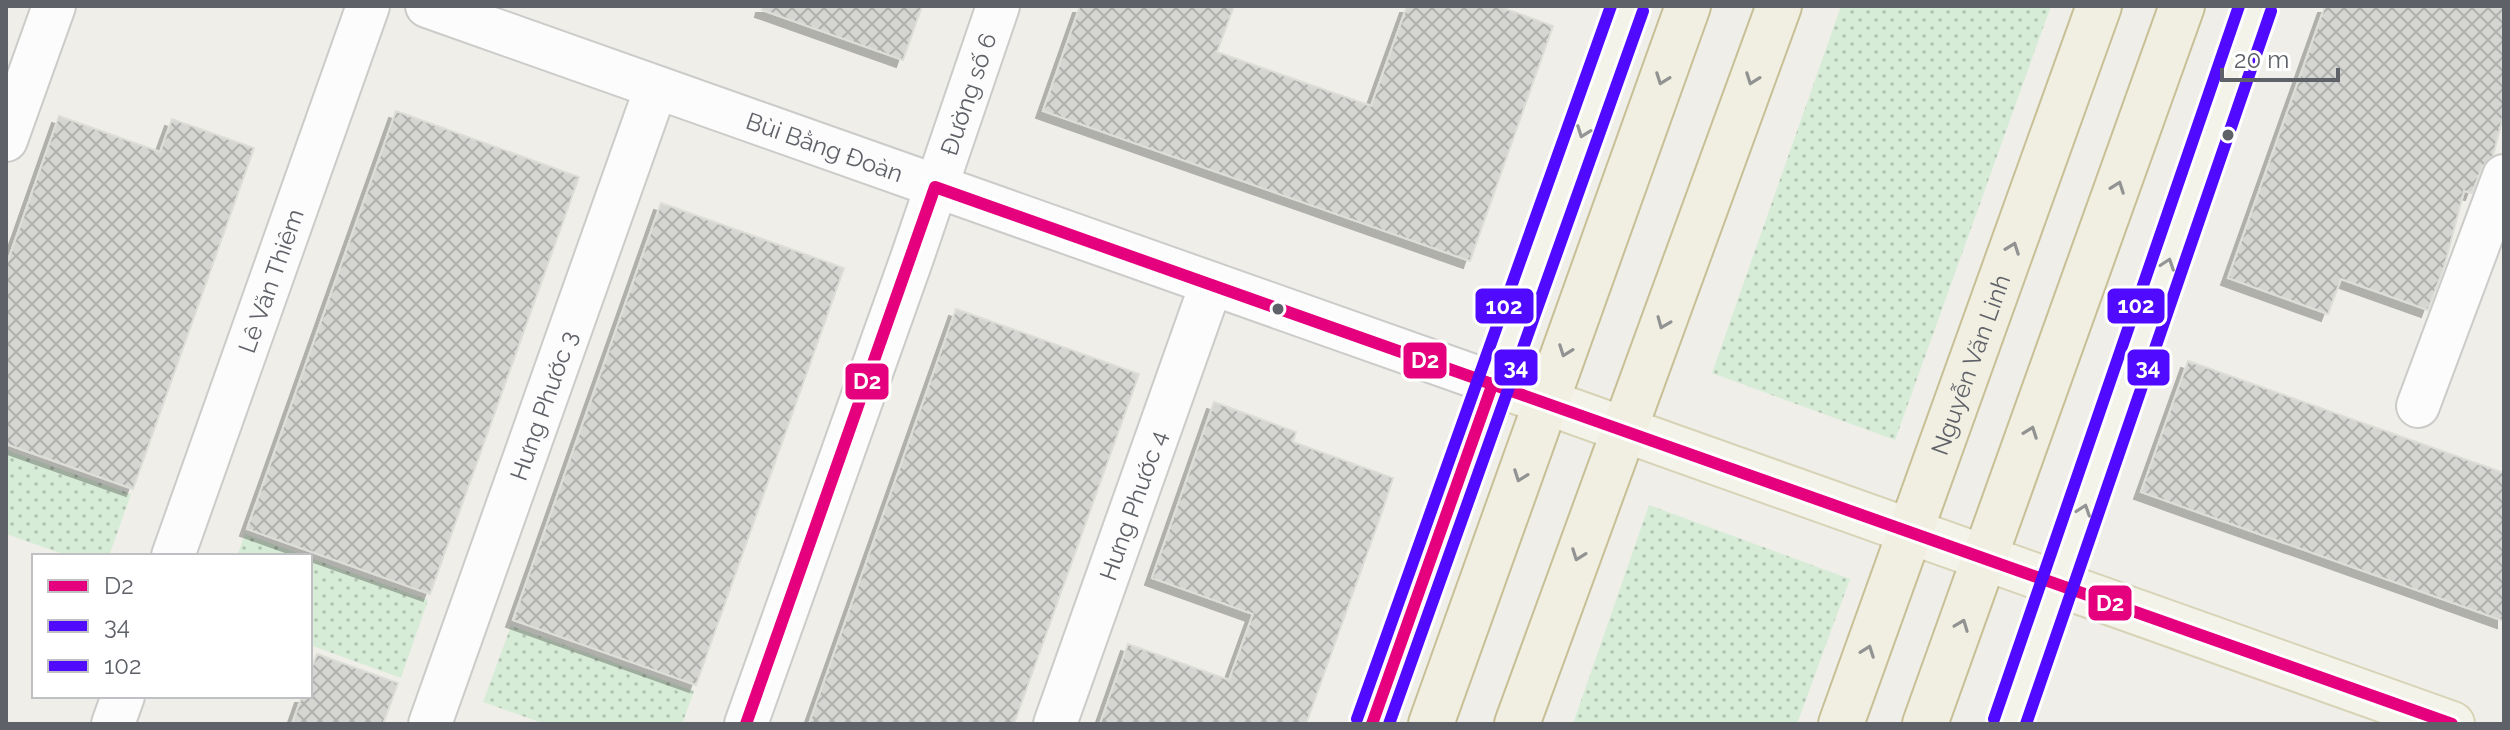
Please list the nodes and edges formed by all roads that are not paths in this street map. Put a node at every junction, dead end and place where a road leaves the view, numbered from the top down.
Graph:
1 (54, 6) edge
2 (368, 6) edge
3 (427, 6) edge
4 (998, 6) edge
5 (1628, 6) edge
6 (1688, 6) edge
7 (1779, 6) edge
8 (2099, 6) edge
9 (2182, 6) edge
10 (2256, 6) edge
11 (656, 88) junction
12 (6, 140) edge
13 (2504, 176) edge
14 (935, 187) junction
15 (1211, 285) junction
16 (1493, 383) junction
17 (1547, 403) junction
18 (2418, 406) dead end
19 (1624, 430) junction
20 (1912, 533) junction
21 (174, 554) edge
22 (1987, 558) junction
23 (2058, 584) junction
24 (122, 698) edge
25 (113, 724) edge
26 (430, 724) edge
27 (746, 724) edge
28 (1055, 724) edge
29 (1372, 724) edge
30 (1431, 724) edge
31 (1517, 724) edge
32 (1841, 724) edge
33 (1925, 724) edge
34 (2009, 724) edge
35 (2452, 724) edge

1 - 12 street
2 - 21 street, Lê Văn Thiêm
3 - 11 street, Bùi Bằng Đoàn
4 - 14 street, Đường số 6
5 -> 16 main road
6 -> 17 highway
7 -> 19 highway
20 -> 8 highway, Nguyễn Văn Linh
22 -> 9 highway
23 -> 10 main road
11 - 14 street, Bùi Bằng Đoàn
11 - 26 street, Hưng Phước 3
13 - 18 street
14 - 15 street, Bùi Bằng Đoàn
14 - 27 street, Đường số 6
15 - 16 street, Bùi Bằng Đoàn
15 - 28 street, Hưng Phước 4
16 - 17 main road
16 - 29 main road
17 - 19 main road
17 -> 30 highway
19 - 20 main road
19 -> 31 highway
20 - 22 main road
32 -> 20 highway, Nguyễn Văn Linh
22 - 23 main road
33 -> 22 highway
23 - 34 main road
23 - 35 main road
24 - 25 street

